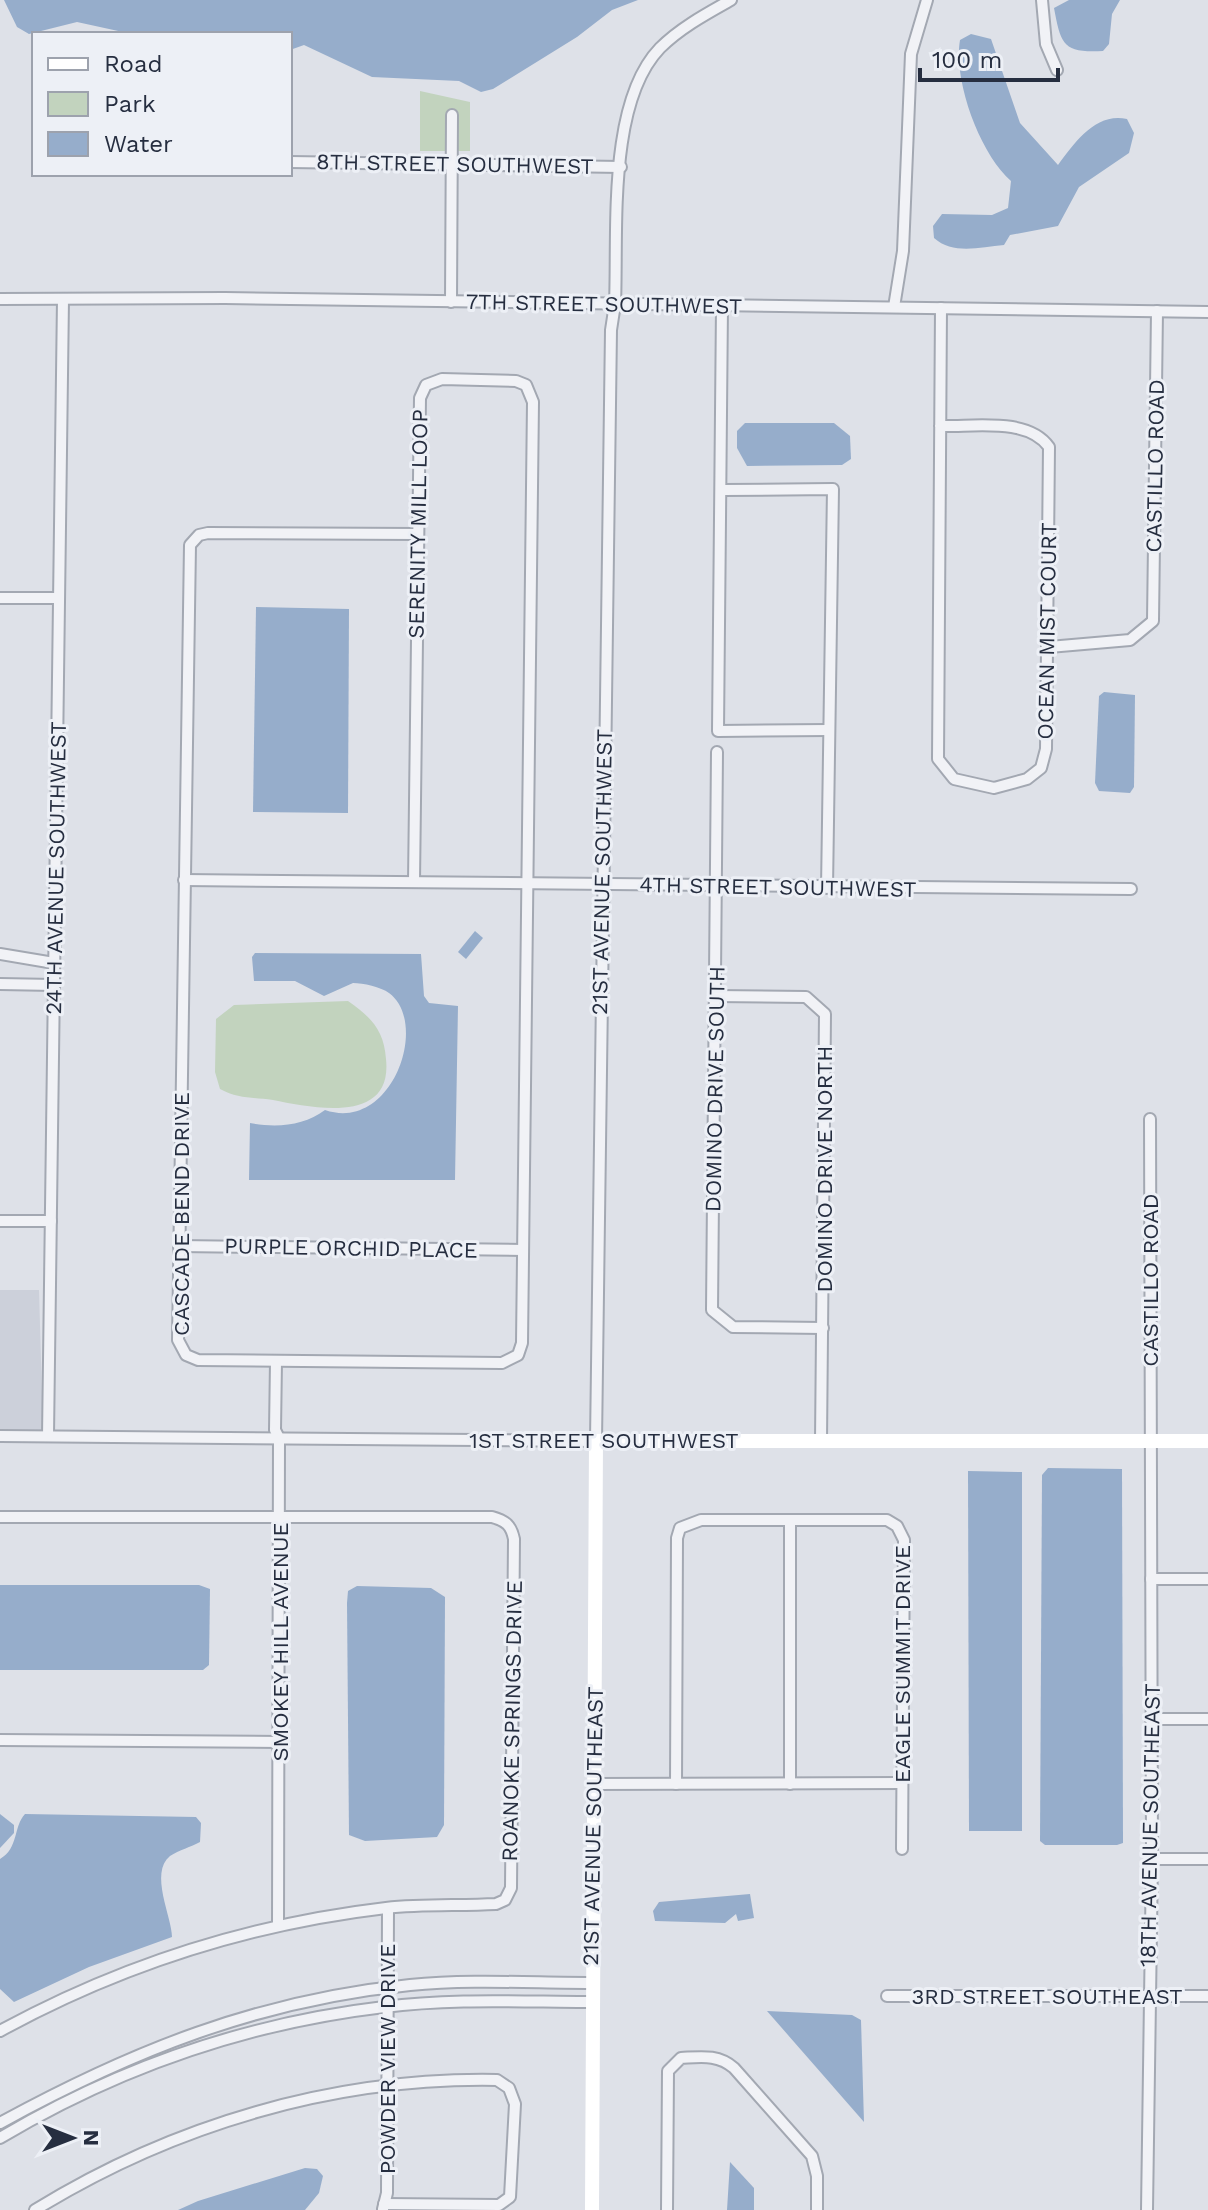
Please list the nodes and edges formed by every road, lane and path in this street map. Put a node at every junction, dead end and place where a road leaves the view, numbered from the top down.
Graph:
1 (731, 0) edge
2 (927, 0) edge
3 (1042, 0) edge
4 (1057, 70) dead end
5 (452, 115) dead end
6 (292, 162) edge
7 (452, 164) junction
8 (621, 167) junction
9 (0, 299) edge
10 (63, 299) junction
11 (451, 302) junction
12 (615, 304) junction
13 (722, 306) junction
14 (894, 307) junction
15 (941, 308) junction
16 (1157, 311) junction
17 (1208, 312) edge
18 (940, 426) junction
19 (723, 490) junction
20 (418, 534) junction
21 (0, 598) edge
22 (59, 598) junction
23 (1049, 647) junction
24 (829, 730) junction
25 (717, 752) dead end
26 (184, 880) junction
27 (414, 882) junction
28 (527, 884) junction
29 (602, 884) junction
30 (717, 887) junction
31 (827, 888) junction
32 (1131, 889) dead end
33 (0, 954) edge
34 (54, 963) junction
35 (0, 984) edge
36 (54, 985) junction
37 (715, 996) junction
38 (1150, 1119) dead end
39 (0, 1221) edge
40 (51, 1221) junction
41 (179, 1246) junction
42 (523, 1250) junction
43 (823, 1328) junction
44 (276, 1361) junction
45 (0, 1436) edge
46 (48, 1436) junction
47 (279, 1438) junction
48 (596, 1441) junction
49 (821, 1441) junction
50 (1151, 1441) junction
51 (1208, 1441) edge
52 (0, 1517) edge
53 (279, 1517) junction
54 (790, 1520) junction
55 (1151, 1579) junction
56 (1208, 1579) edge
57 (1151, 1719) junction
58 (1208, 1719) edge
59 (0, 1740) edge
60 (281, 1742) junction
61 (902, 1783) junction
62 (594, 1784) junction
63 (676, 1784) junction
64 (790, 1784) junction
65 (902, 1849) dead end
66 (1152, 1859) junction
67 (1208, 1859) edge
68 (388, 1908) junction
69 (278, 1924) junction
70 (592, 1983) junction
71 (387, 1988) junction
72 (887, 1996) dead end
73 (1147, 1996) junction
74 (1208, 1996) edge
75 (592, 2002) junction
76 (386, 2006) junction
77 (0, 2031) edge
78 (387, 2085) junction
79 (0, 2123) edge
80 (0, 2138) edge
81 (383, 2207) edge
82 (35, 2210) edge
83 (592, 2210) edge
84 (667, 2210) edge
85 (817, 2210) edge
86 (1147, 2210) edge

1 - 8 street, 21ST AVENUE SOUTHWEST
2 - 14 street
3 - 4 street
5 - 7 street
6 - 7 street, 8TH STREET SOUTHWEST
7 - 8 street, 8TH STREET SOUTHWEST
7 - 11 street
8 - 12 street, 21ST AVENUE SOUTHWEST
9 - 10 street, 7TH STREET SOUTHWEST
10 - 11 street, 7TH STREET SOUTHWEST
10 - 22 street, 24TH AVENUE SOUTHWEST
11 - 12 street, 7TH STREET SOUTHWEST
12 - 13 street, 7TH STREET SOUTHWEST
12 - 29 street, 21ST AVENUE SOUTHWEST
13 - 14 street, 7TH STREET SOUTHWEST
13 - 19 street
14 - 15 street, 7TH STREET SOUTHWEST
15 - 16 street, 7TH STREET SOUTHWEST
15 - 18 street, OCEAN MIST COURT
16 - 17 street, 7TH STREET SOUTHWEST
16 - 23 street, CASTILLO ROAD
18 - 23 street, OCEAN MIST COURT
18 - 23 street, OCEAN MIST COURT
19 - 24 street
19 - 24 street
20 - 26 street, CASCADE BEND DRIVE
20 - 27 street, SERENITY MILL LOOP
20 - 28 street, SERENITY MILL LOOP
21 - 22 street
22 - 34 street, 24TH AVENUE SOUTHWEST
24 - 31 street
25 - 30 street, DOMINO DRIVE SOUTH
26 - 27 street, 4TH STREET SOUTHWEST
26 - 41 street, CASCADE BEND DRIVE
27 - 28 street, 4TH STREET SOUTHWEST
28 - 29 street, 4TH STREET SOUTHWEST
28 - 42 street, CASCADE BEND DRIVE
29 - 30 street, 4TH STREET SOUTHWEST
29 - 48 street, 21ST AVENUE SOUTHWEST
30 - 31 street, 4TH STREET SOUTHWEST
30 - 37 street, DOMINO DRIVE SOUTH
31 - 32 street, 4TH STREET SOUTHWEST
33 - 34 street
34 - 36 street, 24TH AVENUE SOUTHWEST
35 - 36 street
36 - 40 street, 24TH AVENUE SOUTHWEST
37 - 43 street, DOMINO DRIVE NORTH
37 - 43 street, DOMINO DRIVE SOUTH
38 - 50 street, CASTILLO ROAD
39 - 40 street
40 - 46 street, 24TH AVENUE SOUTHWEST
41 - 42 street, PURPLE ORCHID PLACE
41 - 44 street, CASCADE BEND DRIVE
42 - 44 street, CASCADE BEND DRIVE
43 - 49 street, DOMINO DRIVE NORTH
44 - 47 street, SMOKEY HILL AVENUE
45 - 46 street, 1ST STREET SOUTHWEST
46 - 47 street, 1ST STREET SOUTHWEST
47 - 48 street, 1ST STREET SOUTHWEST
47 - 53 street, SMOKEY HILL AVENUE
48 - 49 street, 1ST STREET SOUTHWEST
48 - 62 street, 21ST AVENUE SOUTHEAST
49 - 50 street, 1ST STREET SOUTHWEST
50 - 51 street, 1ST STREET SOUTHWEST
50 - 55 street, 18TH AVENUE SOUTHEAST
52 - 53 street, ROANOKE SPRINGS DRIVE
53 - 60 street, SMOKEY HILL AVENUE
53 - 68 street, ROANOKE SPRINGS DRIVE
54 - 61 street, EAGLE SUMMIT DRIVE
54 - 63 street, EAGLE SUMMIT DRIVE
54 - 64 street
55 - 56 street
55 - 57 street, 18TH AVENUE SOUTHEAST
57 - 58 street
57 - 66 street, 18TH AVENUE SOUTHEAST
59 - 60 street
60 - 69 street, SMOKEY HILL AVENUE
61 - 64 street
61 - 65 street, EAGLE SUMMIT DRIVE
62 - 63 street
62 - 70 street, 21ST AVENUE SOUTHEAST
63 - 64 street
66 - 67 street
66 - 73 street, 18TH AVENUE SOUTHEAST
68 - 69 street, ROANOKE SPRINGS DRIVE
68 - 71 street, POWDER VIEW DRIVE
69 - 77 street, ROANOKE SPRINGS DRIVE
70 - 71 street
70 - 75 street, 21ST AVENUE SOUTHEAST
71 - 76 street, POWDER VIEW DRIVE
71 - 79 street
72 - 73 street, 3RD STREET SOUTHEAST
73 - 74 street, 3RD STREET SOUTHEAST
73 - 86 street, 18TH AVENUE SOUTHEAST
75 - 76 street
75 - 83 street, 21ST AVENUE SOUTHEAST
76 - 78 street, POWDER VIEW DRIVE
76 - 80 street
78 - 81 street, POWDER VIEW DRIVE
78 - 81 street
78 - 82 street
84 - 85 street

